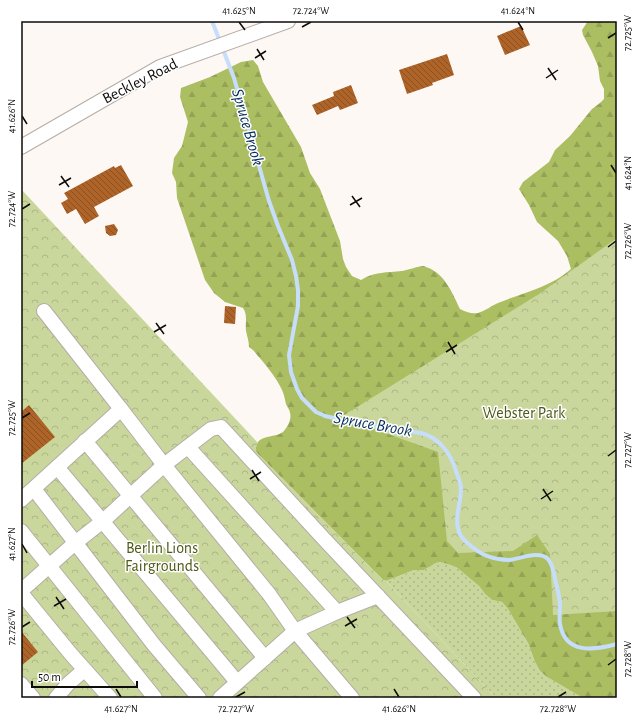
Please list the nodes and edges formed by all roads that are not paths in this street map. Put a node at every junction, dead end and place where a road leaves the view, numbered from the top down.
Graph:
1 (288, 21) edge
2 (21, 147) edge
3 (44, 311) dead end
4 (121, 409) junction
5 (86, 441) junction
6 (188, 447) junction
7 (164, 465) junction
8 (57, 467) junction
9 (34, 489) junction
10 (131, 495) junction
11 (21, 500) edge
12 (102, 521) junction
13 (21, 531) edge
14 (75, 543) junction
15 (49, 566) junction
16 (21, 592) edge
17 (378, 596) junction
18 (337, 612) junction
19 (295, 631) junction
20 (265, 658) junction
21 (84, 670) junction
22 (237, 682) junction
23 (21, 684) edge
24 (33, 698) edge
25 (56, 698) edge
26 (110, 698) edge
27 (155, 698) edge
28 (199, 698) edge
29 (220, 698) edge
30 (352, 698) edge
31 (474, 698) edge

1 - 2 street, Beckley Road
3 - 4 street
4 - 5 street
4 - 7 street
5 - 8 street
5 - 10 street
6 - 7 street
6 - 17 street
6 - 18 street
7 - 10 street
7 - 19 street
8 - 9 street
8 - 12 street
9 - 11 street
9 - 14 street
10 - 12 street
10 - 20 street
12 - 14 street
12 - 22 street
13 - 15 street
14 - 15 street
14 - 28 street
15 - 16 street
15 - 27 street
16 - 21 street
17 - 18 street
17 - 31 street
18 - 19 street
19 - 20 street
19 - 30 street
20 - 22 street
21 - 25 street
21 - 26 street
22 - 29 street
23 - 24 street

